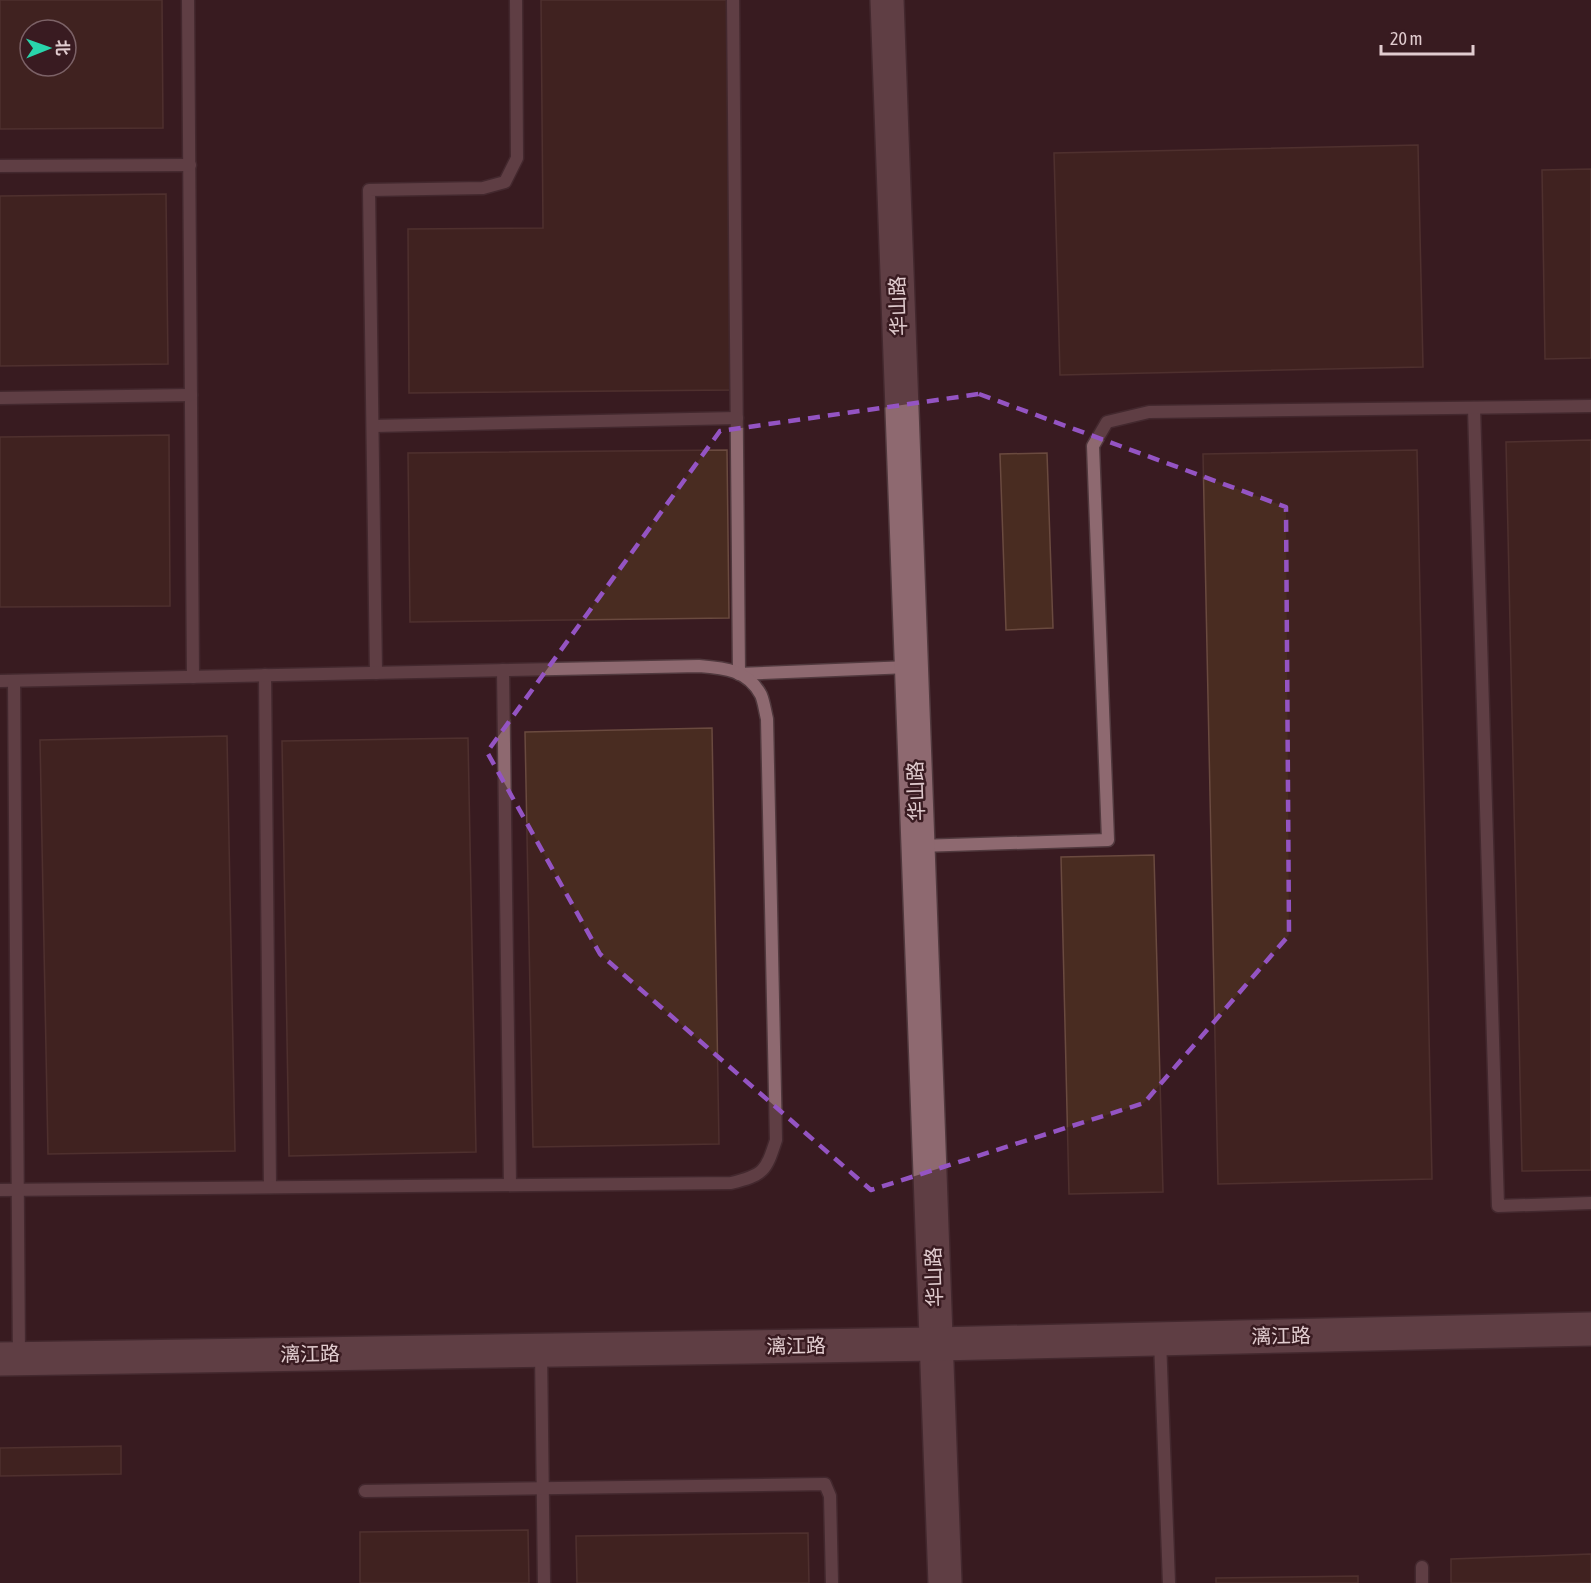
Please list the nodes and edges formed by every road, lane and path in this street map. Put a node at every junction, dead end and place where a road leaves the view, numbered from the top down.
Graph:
1 (188, 0) edge
2 (516, 0) edge
3 (733, 0) edge
4 (887, 0) edge
5 (189, 165) junction
6 (0, 166) edge
7 (192, 395) junction
8 (0, 398) edge
9 (1591, 406) edge
10 (1474, 408) junction
11 (737, 418) junction
12 (373, 426) junction
13 (911, 667) junction
14 (503, 670) junction
15 (376, 673) junction
16 (739, 674) junction
17 (266, 675) junction
18 (193, 677) junction
19 (0, 681) edge
20 (14, 681) junction
21 (918, 846) junction
22 (510, 1185) junction
23 (270, 1187) junction
24 (0, 1190) edge
25 (18, 1190) junction
26 (1591, 1203) edge
27 (1591, 1329) edge
28 (1160, 1339) junction
29 (936, 1344) junction
30 (540, 1350) junction
31 (9, 1359) edge
32 (543, 1488) junction
33 (365, 1491) dead end
34 (1422, 1567) dead end
35 (544, 1583) edge
36 (832, 1583) edge
37 (945, 1583) edge
38 (1169, 1583) edge
39 (1422, 1583) edge

1 - 5 lane
2 - 12 lane
3 - 11 lane
4 - 13 street, 华山路
5 - 6 lane
5 - 7 lane
7 - 8 lane
7 - 18 lane
9 - 10 lane
10 - 21 lane
10 - 26 lane
11 - 12 lane
11 - 16 lane
12 - 15 lane
13 - 16 lane
13 - 21 street, 华山路
14 - 15 lane
14 - 16 lane
14 - 22 lane
15 - 17 lane
16 - 22 lane
17 - 18 lane
17 - 23 lane
18 - 20 lane
19 - 20 lane
20 - 25 lane
21 - 29 street, 华山路
22 - 23 lane
23 - 25 lane
24 - 25 lane
25 - 31 lane
27 - 28 street, 漓江路
28 - 29 street, 漓江路
28 - 38 lane
29 - 30 street, 漓江路
29 - 37 street, 华山路
30 - 31 street, 漓江路
30 - 32 lane
32 - 33 lane
32 - 35 lane
32 - 36 lane
34 - 39 lane

